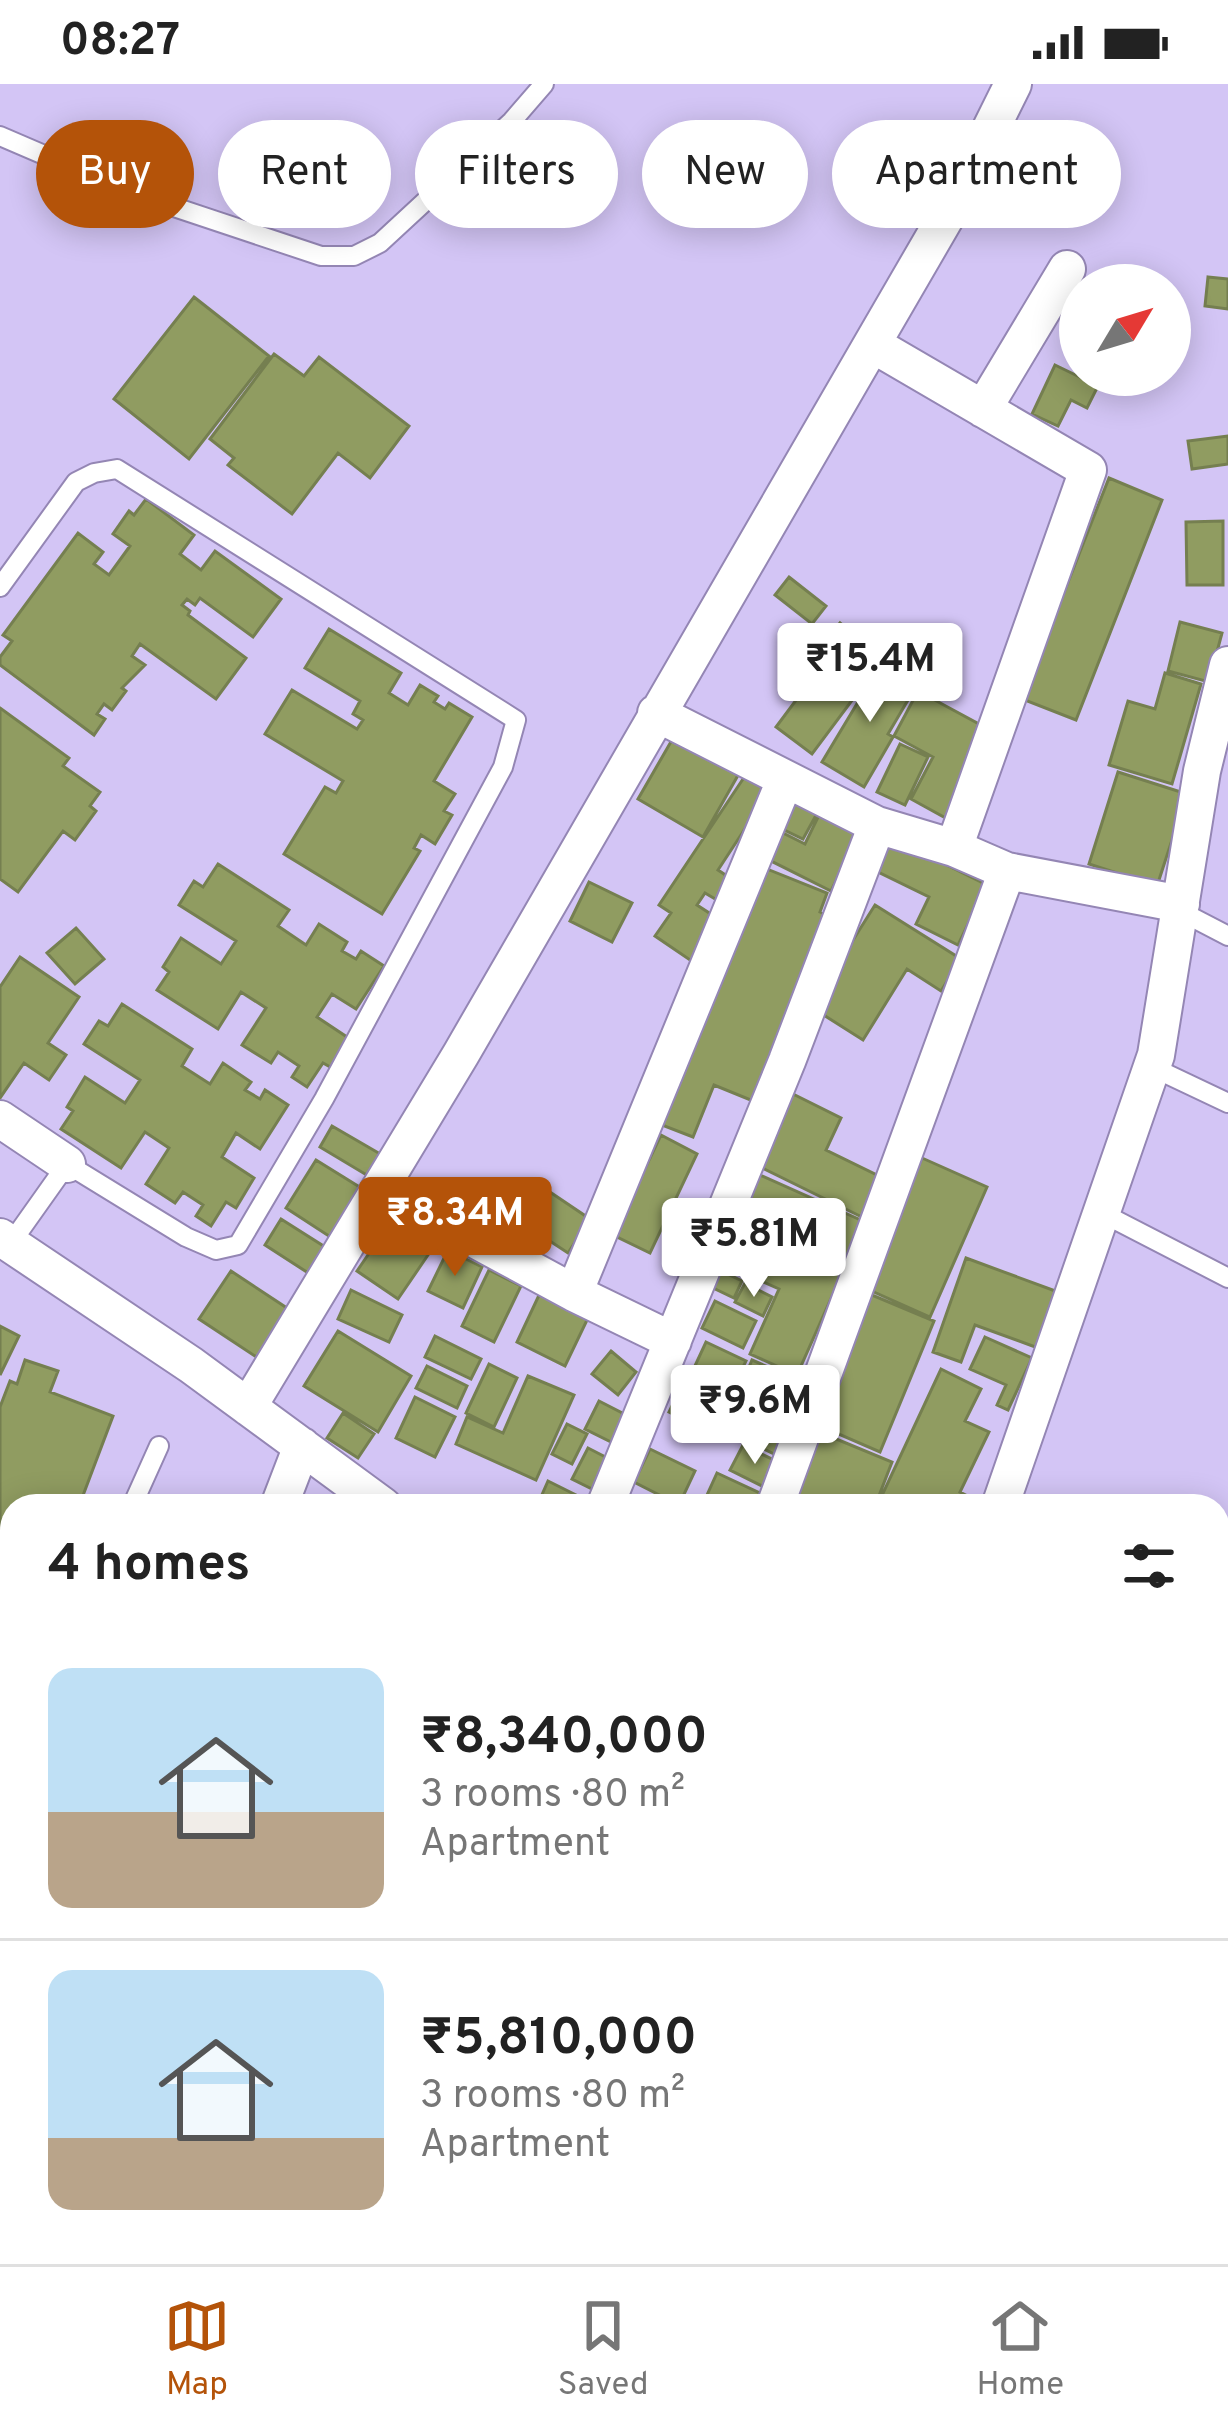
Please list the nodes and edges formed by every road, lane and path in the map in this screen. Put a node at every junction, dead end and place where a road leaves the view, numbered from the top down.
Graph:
1 (544, 84) edge
2 (1012, 84) edge
3 (0, 136) edge
4 (1059, 281) edge
5 (872, 344) junction
6 (983, 409) junction
7 (0, 587) edge
8 (1228, 665) edge
9 (656, 713) junction
10 (785, 780) junction
11 (877, 825) junction
12 (954, 848) junction
13 (1007, 871) junction
14 (1180, 907) junction
15 (1228, 936) edge
16 (1152, 1067) junction
17 (1228, 1103) edge
18 (0, 1119) edge
19 (67, 1164) junction
20 (380, 1188) junction
21 (1102, 1213) junction
22 (5, 1240) edge
23 (1228, 1278) edge
24 (574, 1293) junction
25 (673, 1341) junction
26 (248, 1407) junction
27 (159, 1446) dead end
28 (302, 1446) junction
29 (137, 1494) edge
30 (284, 1494) edge
31 (367, 1494) edge
32 (610, 1494) edge
33 (779, 1494) edge
34 (1004, 1494) edge

1 - 3 lane
2 - 5 street
4 - 6 street
5 - 6 street
5 - 9 street
6 - 12 street
7 - 19 lane
8 - 14 street
9 - 10 street
9 - 20 street
10 - 11 street
10 - 24 street
11 - 12 street
11 - 25 street
12 - 13 street
13 - 14 street
13 - 33 street
14 - 15 lane
14 - 16 street
16 - 17 lane
16 - 21 street
18 - 19 street
19 - 22 lane
20 - 24 street
20 - 26 street
21 - 23 lane
21 - 34 street
22 - 26 street
24 - 25 street
25 - 32 street
26 - 28 street
27 - 29 lane
28 - 30 street
28 - 31 street

